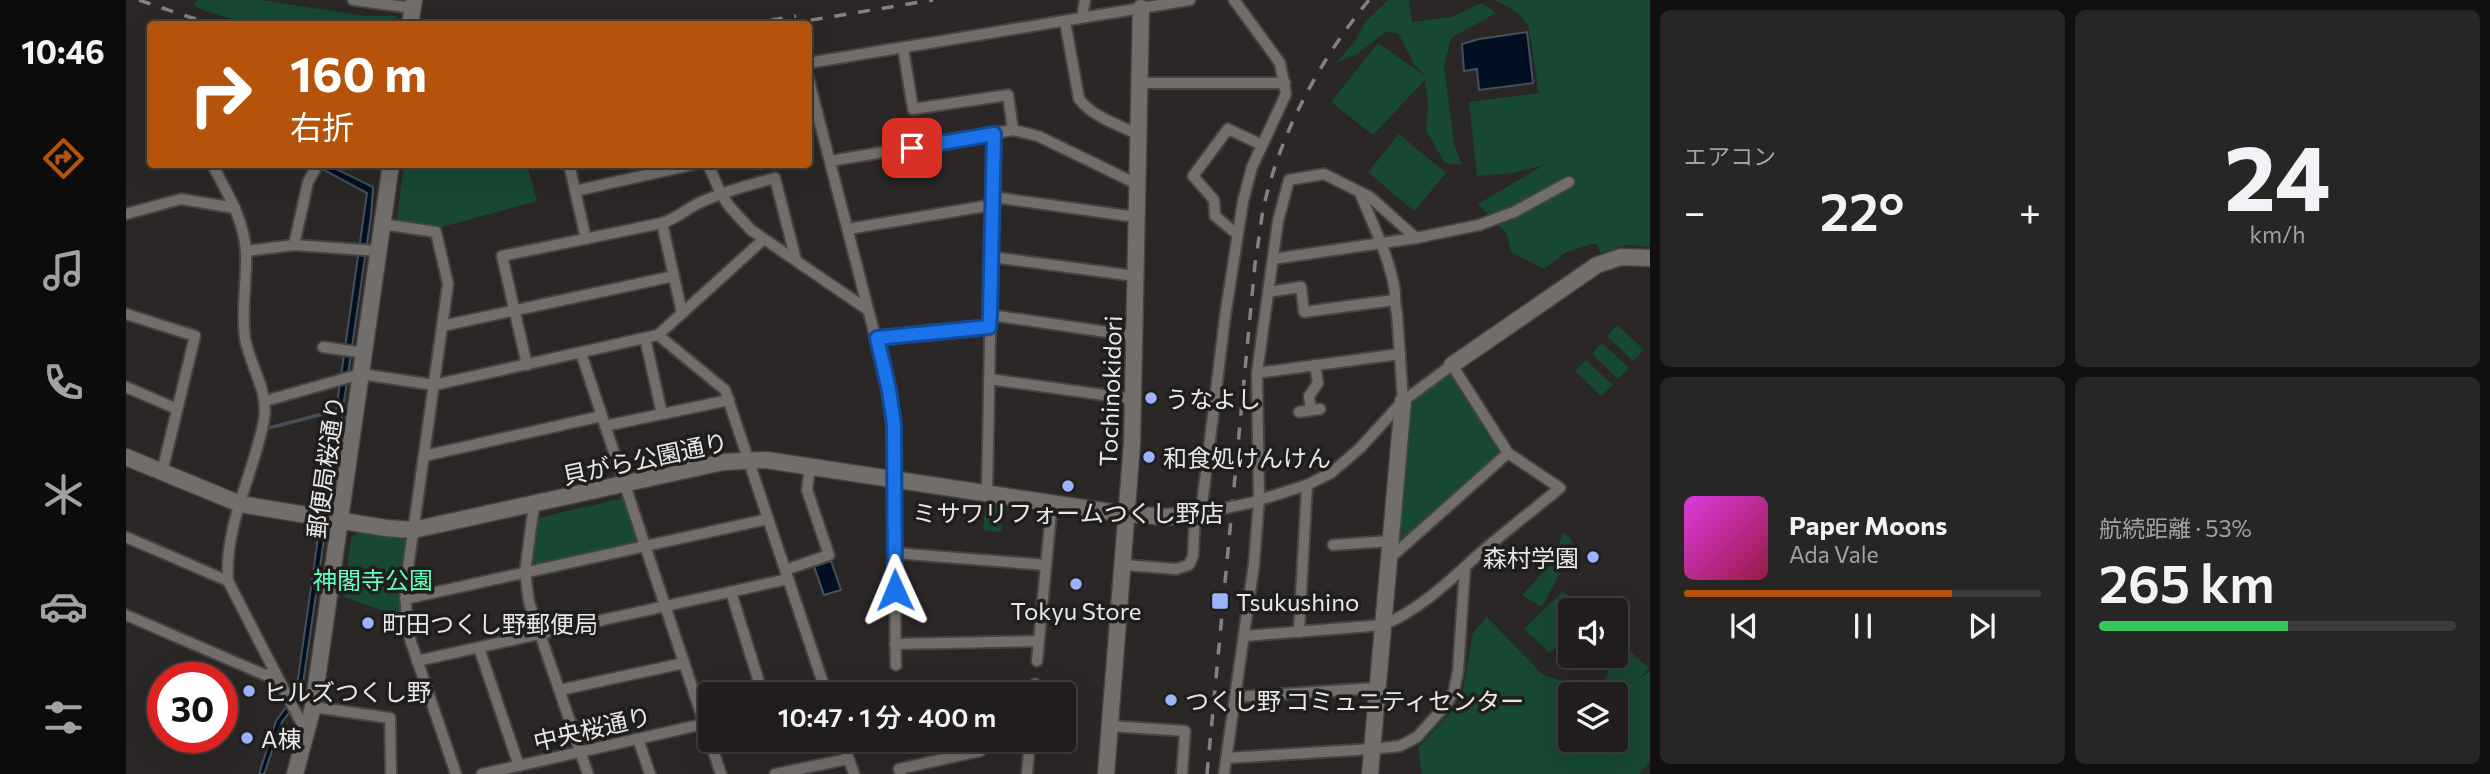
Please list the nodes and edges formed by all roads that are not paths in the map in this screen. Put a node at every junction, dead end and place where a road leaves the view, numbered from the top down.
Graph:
1 (1085, 0) edge
2 (1190, 0) edge
3 (1234, 0) edge
4 (353, 1) edge
5 (1140, 3) edge
6 (413, 4) edge
7 (1082, 18) junction
8 (1065, 21) junction
9 (903, 48) junction
10 (812, 62) edge
11 (1139, 83) junction
12 (1285, 83) junction
13 (812, 108) edge
14 (1013, 130) junction
15 (994, 134) junction
16 (1138, 134) junction
17 (1262, 145) junction
18 (830, 161) junction
19 (214, 168) edge
20 (316, 168) edge
21 (390, 168) edge
22 (570, 168) edge
23 (677, 168) edge
24 (710, 168) edge
25 (1569, 183) dead end
26 (1137, 184) junction
27 (575, 191) junction
28 (1360, 193) junction
29 (720, 194) junction
30 (993, 201) junction
31 (235, 208) junction
32 (126, 214) edge
33 (1136, 218) junction
34 (662, 223) junction
35 (382, 224) junction
36 (848, 229) junction
37 (1237, 234) junction
38 (1416, 238) junction
39 (586, 239) junction
40 (764, 239) junction
41 (1381, 244) junction
42 (294, 245) junction
43 (246, 251) junction
44 (378, 251) junction
45 (992, 257) junction
46 (1650, 258) edge
47 (796, 260) junction
48 (1273, 260) junction
49 (674, 276) junction
50 (1135, 276) junction
51 (1268, 292) junction
52 (1394, 300) junction
53 (514, 310) junction
54 (869, 310) junction
55 (682, 313) junction
56 (126, 314) edge
57 (990, 315) junction
58 (442, 326) junction
59 (989, 327) junction
60 (658, 335) junction
61 (1134, 336) junction
62 (645, 338) junction
63 (877, 338) junction
64 (323, 347) dead end
65 (353, 352) junction
66 (581, 353) junction
67 (1400, 354) junction
68 (527, 365) junction
69 (1315, 365) junction
70 (1452, 365) junction
71 (1257, 373) junction
72 (361, 374) junction
73 (989, 379) junction
74 (434, 385) junction
75 (126, 387) edge
76 (729, 400) junction
77 (1133, 400) junction
78 (265, 401) junction
79 (1403, 401) junction
80 (177, 409) junction
81 (1310, 410) dead end
82 (662, 414) junction
83 (603, 421) junction
84 (1508, 453) junction
85 (424, 456) junction
86 (126, 457) edge
87 (748, 460) junction
88 (810, 467) junction
89 (162, 472) junction
90 (895, 480) junction
91 (625, 484) junction
92 (1307, 485) junction
93 (987, 494) junction
94 (1254, 501) junction
95 (1052, 503) junction
96 (240, 505) junction
97 (534, 505) junction
98 (1201, 513) junction
99 (1128, 514) junction
100 (768, 519) junction
101 (340, 521) junction
102 (413, 530) junction
103 (126, 537) edge
104 (1390, 541) junction
105 (1333, 545) dead end
106 (645, 546) junction
107 (894, 553) junction
108 (1390, 559) junction
109 (1046, 565) junction
110 (1124, 565) junction
111 (1465, 567) junction
112 (525, 572) junction
113 (786, 574) junction
114 (228, 581) junction
115 (731, 592) junction
116 (405, 599) junction
117 (665, 607) junction
118 (126, 615) edge
119 (1383, 625) junction
120 (1299, 632) junction
121 (541, 634) junction
122 (1245, 636) junction
123 (1039, 640) junction
124 (895, 644) junction
125 (479, 648) junction
126 (417, 661) junction
127 (1037, 661) dead end
128 (684, 663) junction
129 (896, 665) dead end
130 (275, 672) junction
131 (759, 682) edge
132 (823, 682) edge
133 (1377, 688) junction
134 (560, 690) junction
135 (1235, 697) junction
136 (698, 700) edge
137 (313, 707) junction
138 (698, 725) edge
139 (1110, 726) junction
140 (307, 734) junction
141 (638, 739) junction
142 (1372, 749) junction
143 (580, 752) junction
144 (715, 752) edge
145 (846, 752) edge
146 (976, 752) edge
147 (1029, 752) edge
148 (1226, 758) junction
149 (848, 759) junction
150 (519, 766) junction
151 (298, 774) edge
152 (391, 774) edge
153 (456, 774) edge
154 (482, 774) edge
155 (588, 774) edge
156 (650, 774) edge
157 (721, 774) edge
158 (775, 774) edge
159 (854, 774) edge
160 (901, 774) edge
161 (1027, 774) edge
162 (1106, 774) edge
163 (1182, 774) edge
164 (1224, 774) edge
165 (1370, 774) edge

1 - 7 street
2 - 5 street
3 - 12 street
4 - 6 street
5 - 7 street
5 - 11 street, Tochinokidori
7 - 8 street
8 - 9 street
8 - 16 street
9 - 10 street
9 - 14 street
11 - 12 street
11 - 16 street, Tochinokidori
12 - 17 street
13 - 18 street
14 - 15 street
14 - 26 street
15 - 18 street
15 - 30 street
16 - 26 street, Tochinokidori
17 - 37 street
17 - 37 street
18 - 36 street
19 - 31 street
20 - 42 street
21 - 35 street, 郵便局桜通り
22 - 27 street
23 - 27 street
24 - 29 street
25 - 38 street
26 - 33 street, Tochinokidori
27 - 39 street
28 - 38 street
28 - 41 street
28 - 48 street
29 - 34 street
29 - 40 street
29 - 47 street
30 - 33 street
30 - 36 street
30 - 45 street
31 - 32 street
31 - 43 street
33 - 50 street, Tochinokidori
34 - 39 street
34 - 49 street
35 - 44 street, 郵便局桜通り
35 - 58 street
36 - 54 street
37 - 98 street
38 - 41 street
39 - 53 street
40 - 47 street
40 - 55 street
41 - 48 street
41 - 52 street
42 - 43 street
42 - 44 street
43 - 78 street
44 - 65 street, 郵便局桜通り
45 - 50 street
45 - 57 street
46 - 70 street
47 - 54 street
48 - 51 street
49 - 53 street
49 - 55 street
50 - 61 street, Tochinokidori
51 - 52 street
51 - 71 street
52 - 67 street
53 - 58 street
53 - 68 street
54 - 63 street
55 - 60 street
56 - 80 street
57 - 59 street
57 - 61 street
58 - 74 street
59 - 63 street
59 - 73 street
60 - 62 street
60 - 76 street
61 - 77 street, Tochinokidori
62 - 66 street
62 - 82 street
63 - 90 street
64 - 65 street
65 - 72 street, 郵便局桜通り
66 - 68 street
66 - 83 street
67 - 69 street
67 - 79 street
68 - 74 street
69 - 71 street
69 - 81 street
70 - 79 street
70 - 84 street
71 - 94 street
72 - 74 street
72 - 78 street
72 - 101 street, 郵便局桜通り
73 - 77 street
73 - 93 street
74 - 85 street
75 - 80 street
76 - 82 street
76 - 87 street
77 - 99 street, Tochinokidori
78 - 96 street
79 - 92 street
79 - 104 street
80 - 89 street
82 - 83 street
83 - 85 street
83 - 91 street
84 - 108 street
84 - 111 street
85 - 102 street
86 - 89 street, 貝がら公園通り
87 - 88 street, 貝がら公園通り
87 - 91 street, 貝がら公園通り
87 - 100 street
88 - 90 street, 貝がら公園通り
88 - 113 street
89 - 96 street, 貝がら公園通り
90 - 93 street, 貝がら公園通り
90 - 107 street
91 - 97 street, 貝がら公園通り
91 - 106 street
92 - 94 street
92 - 120 street
93 - 95 street, 貝がら公園通り
94 - 98 street, bridge
94 - 122 street
95 - 99 street, 貝がら公園通り
95 - 109 street
96 - 101 street, 貝がら公園通り
96 - 114 street
97 - 102 street, 貝がら公園通り
97 - 112 street
98 - 99 street, 貝がら公園通り
98 - 110 street
99 - 110 street, Tochinokidori
100 - 106 street
100 - 113 street
101 - 102 street, 貝がら公園通り
101 - 137 street, 郵便局桜通り
102 - 116 street
103 - 114 street
104 - 105 street
104 - 108 street
106 - 112 street
106 - 117 street
107 - 109 street
107 - 124 street
108 - 119 street
109 - 123 street
110 - 139 street, Tochinokidori
111 - 119 street
111 - 142 street
112 - 116 street
112 - 121 street
113 - 115 street
113 - 132 street
114 - 130 street
115 - 117 street
115 - 131 street
116 - 126 street
117 - 121 street
117 - 128 street
118 - 130 street
119 - 120 street
119 - 133 street
120 - 122 street
121 - 125 street
121 - 134 street
122 - 135 street
123 - 124 street
123 - 127 street
124 - 129 street
125 - 126 street
125 - 150 street
126 - 153 street
128 - 134 street
128 - 136 street
130 - 140 street
133 - 135 street
133 - 142 street
134 - 143 street
135 - 148 street
137 - 140 street, 郵便局桜通り
137 - 152 street
138 - 141 street, 中央桜通り
139 - 162 street, Tochinokidori
139 - 163 street
140 - 151 street, 郵便局桜通り
141 - 143 street, 中央桜通り
141 - 156 street
142 - 148 street
142 - 165 street
143 - 150 street, 中央桜通り
143 - 155 street
144 - 157 street
145 - 149 street
146 - 160 street
147 - 161 street
148 - 164 street
149 - 158 street
149 - 159 street
150 - 154 street, 中央桜通り

